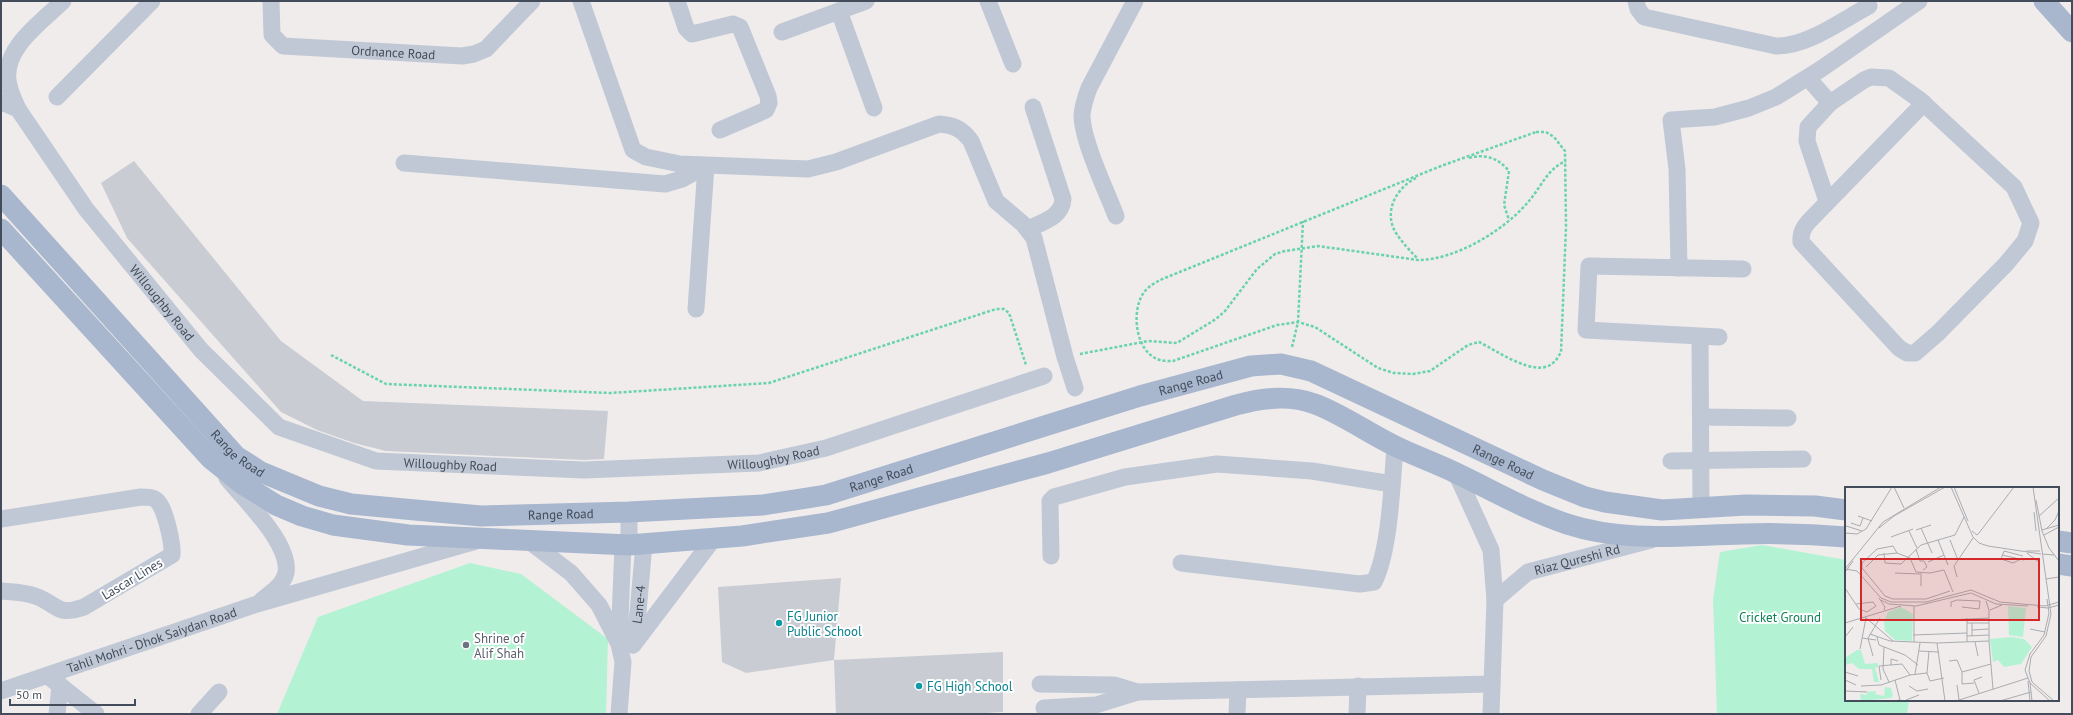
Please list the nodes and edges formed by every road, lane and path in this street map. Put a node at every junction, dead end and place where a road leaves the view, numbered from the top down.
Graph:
1 (63, 1) edge
2 (152, 1) edge
3 (271, 1) edge
4 (532, 1) edge
5 (581, 1) edge
6 (677, 1) edge
7 (866, 1) edge
8 (988, 1) edge
9 (1636, 1) edge
10 (1852, 1) edge
11 (1919, 1) edge
12 (2044, 1) edge
13 (1131, 3) edge
14 (1869, 6) junction
15 (839, 11) junction
16 (1895, 18) junction
17 (782, 32) dead end
18 (2072, 32) edge
19 (1013, 64) dead end
20 (1808, 78) junction
21 (57, 97) dead end
22 (1, 102) edge
23 (1830, 102) junction
24 (1924, 103) junction
25 (1033, 107) dead end
26 (874, 108) dead end
27 (18, 109) junction
28 (720, 130) dead end
29 (1566, 161) junction
30 (404, 163) dead end
31 (706, 166) junction
32 (1, 195) edge
33 (1828, 201) junction
34 (1116, 216) dead end
35 (1509, 220) junction
36 (1303, 221) junction
37 (1, 229) edge
38 (1028, 229) junction
39 (1302, 248) junction
40 (1418, 260) junction
41 (1680, 268) junction
42 (1743, 269) dead end
43 (696, 310) dead end
44 (1298, 322) junction
45 (1700, 337) junction
46 (1719, 337) dead end
47 (1141, 342) junction
48 (331, 355) dead end
49 (1064, 357) junction
50 (1289, 366) junction
51 (1038, 378) joint
52 (1075, 388) dead end
53 (1700, 418) junction
54 (1788, 418) dead end
55 (1396, 446) junction
56 (210, 458) junction
57 (1701, 460) junction
58 (1802, 460) dead end
59 (1671, 461) dead end
60 (1456, 473) junction
61 (1392, 484) junction
62 (1701, 508) junction
63 (1845, 510) edge
64 (629, 512) junction
65 (1, 519) edge
66 (1663, 537) junction
67 (1845, 537) edge
68 (714, 538) junction
69 (480, 540) junction
70 (2059, 540) edge
71 (529, 541) junction
72 (2072, 543) edge
73 (632, 545) junction
74 (1051, 556) dead end
75 (1181, 563) dead end
76 (2059, 564) edge
77 (2072, 566) edge
78 (1, 591) edge
79 (1495, 600) junction
80 (257, 604) junction
81 (626, 644) junction
82 (54, 680) junction
83 (1040, 684) dead end
84 (1492, 684) junction
85 (1358, 686) junction
86 (1238, 690) junction
87 (1, 691) edge
88 (219, 692) dead end
89 (1138, 692) junction
90 (1044, 708) dead end
91 (57, 714) edge
92 (96, 714) edge
93 (199, 714) edge
94 (619, 714) edge
95 (1237, 714) edge
96 (1357, 714) edge
97 (1491, 714) edge

1 - 27 street, Willoughby Road
2 - 21 street
3 - 4 street, Ordnance Road
5 - 31 street
6 - 28 street
7 - 15 street
8 - 19 street
9 - 14 street
10 - 14 street
11 - 16 street
12 - 18 main road
13 - 34 street
14 - 16 street
15 - 17 street
15 - 26 street
16 - 20 street
20 - 23 street
20 - 41 street
22 - 27 street
23 - 24 street
23 - 33 street
24 - 33 street
24 - 33 street
25 - 38 street
27 - 51 street, Willoughby Road
29 - 35 path
29 - 36 path
29 - 44 path
30 - 31 street
31 - 38 street
31 - 43 street
32 - 64 main road, Range Road
35 - 40 path
35 - 40 path
36 - 39 path
36 - 47 path
37 - 56 main road
38 - 49 street
39 - 40 path
39 - 44 path
39 - 47 path
41 - 42 street
41 - 45 street
44 - 47 path
44 - 50 path
45 - 46 street
45 - 53 street
47 - 49 path
48 - 51 path
49 - 52 street
50 - 62 main road, Range Road
50 - 64 main road, Range Road
53 - 54 street
53 - 57 street
55 - 60 main road
55 - 61 street
55 - 68 main road
56 - 69 main road
56 - 80 street
57 - 58 street
57 - 59 street
57 - 62 street
60 - 66 main road
60 - 79 street
61 - 74 street
61 - 75 street
62 - 63 main road, Range Road
64 - 73 street, Lane-4
65 - 78 street, Lascar Lines
66 - 67 main road
66 - 79 street, Riaz Qureshi Rd
68 - 73 main road
68 - 81 street
69 - 71 main road
69 - 80 street, Tahli Mohri - Dhok Saiydan Road
70 - 72 main road
71 - 73 main road
71 - 81 street
73 - 81 street, Lane-4
76 - 77 main road
79 - 84 street
80 - 82 street, Tahli Mohri - Dhok Saiydan Road
81 - 94 street, Lane-4
82 - 87 street, Tahli Mohri - Dhok Saiydan Road
82 - 91 street
82 - 92 street
83 - 89 street
84 - 85 street
84 - 97 street
85 - 86 street
85 - 96 street
86 - 89 street
86 - 95 street
88 - 93 street
89 - 90 street

